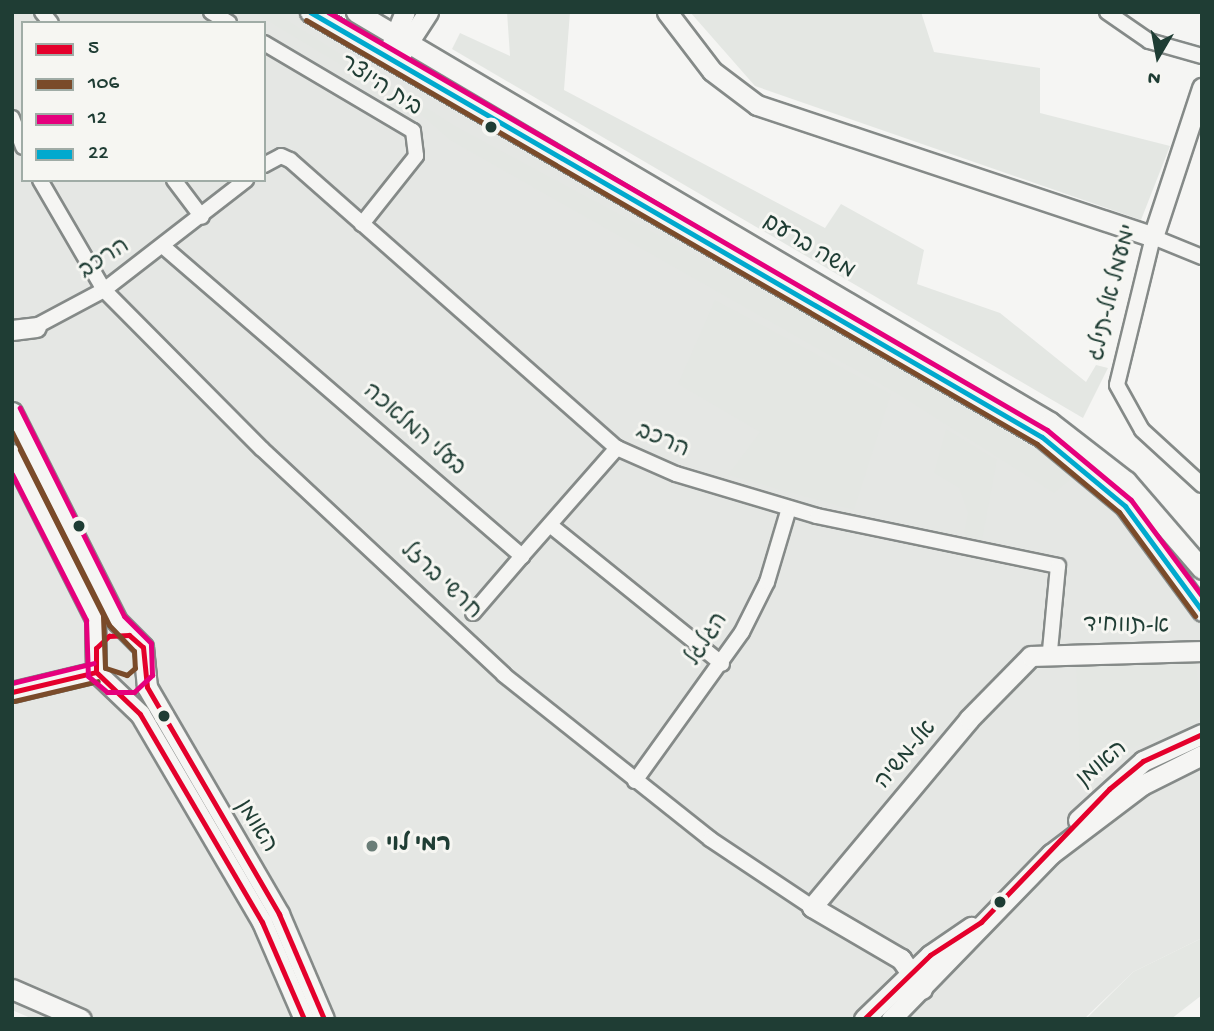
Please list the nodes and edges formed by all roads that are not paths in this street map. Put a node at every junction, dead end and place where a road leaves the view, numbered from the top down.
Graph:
1 (310, 12) edge
2 (356, 12) edge
3 (405, 12) edge
4 (428, 12) edge
5 (667, 12) edge
6 (1107, 12) edge
7 (392, 34) junction
8 (266, 44) edge
9 (412, 46) junction
10 (1202, 56) edge
11 (390, 61) junction
12 (1202, 88) edge
13 (12, 118) edge
14 (21, 142) edge
15 (266, 164) edge
16 (41, 182) edge
17 (176, 182) edge
18 (244, 182) edge
19 (202, 217) junction
20 (362, 225) junction
21 (1153, 237) junction
22 (165, 248) junction
23 (1202, 257) edge
24 (104, 290) junction
25 (36, 327) junction
26 (12, 330) edge
27 (12, 337) edge
28 (12, 412) edge
29 (617, 448) junction
30 (12, 454) edge
31 (1202, 485) edge
32 (789, 508) junction
33 (550, 525) junction
34 (522, 556) junction
35 (1202, 569) edge
36 (1202, 611) edge
37 (473, 613) dead end
38 (129, 635) junction
39 (96, 648) junction
40 (1202, 650) edge
41 (1050, 651) junction
42 (146, 663) junction
43 (722, 664) junction
44 (103, 678) junction
45 (12, 692) edge
46 (1202, 734) edge
47 (1202, 755) edge
48 (1181, 763) junction
49 (1202, 767) edge
50 (635, 781) junction
51 (1051, 854) junction
52 (812, 907) junction
53 (981, 922) junction
54 (909, 976) junction
55 (12, 989) edge
56 (922, 989) junction
57 (81, 1019) edge
58 (304, 1019) edge
59 (324, 1019) edge
60 (864, 1019) edge
61 (891, 1019) edge

1 - 11 street, משה ברעם
2 - 7 street, משה ברעם
3 - 7 street
4 - 9 street
5 - 21 street
6 - 10 street
7 - 9 street, משה ברעם
7 - 11 street
8 - 20 street, בית היוצר
9 - 11 street
9 - 35 street, משה ברעם
11 - 36 street, משה ברעם
12 - 21 street, מעמל אל-ת'לג'
13 - 14 street
15 - 20 street, הרכב
16 - 24 street, חרשי ברזל
17 - 19 street
18 - 19 street, הרכב
19 - 22 street, הרכב
20 - 29 street, הרכב
21 - 23 street
21 - 31 street, מעמל אל-ת'לג'
22 - 24 street, הרכב
22 - 34 street, בעלי המלאכה
24 - 25 street, הרכב
24 - 50 street, חרשי ברזל
25 - 26 street
25 - 27 street, הרכב
28 - 38 street, האומן
29 - 32 street, הרכב
29 - 33 street
30 - 39 street
32 - 41 street, הרכב
32 - 43 street, הגלגל
33 - 34 street
33 - 43 street
34 - 37 street
38 - 39 street
38 - 42 street, האומן
39 - 44 street
40 - 41 street, א-תווחיד
41 - 52 street, אל-משיה
42 - 44 street
42 - 59 street, האומן
43 - 50 street, הגלגל
44 - 45 street
44 - 58 street, האומן
46 - 51 street, האומן
47 - 48 street, האומן
48 - 49 street
48 - 51 street, האומן
50 - 52 street, חרשי ברזל
51 - 53 street, האומן
52 - 54 street, חרשי ברזל
53 - 54 street, האומן
53 - 56 street, האומן
54 - 56 street, חרשי ברזל
54 - 60 street, האומן
55 - 57 street
56 - 61 street, האומן

